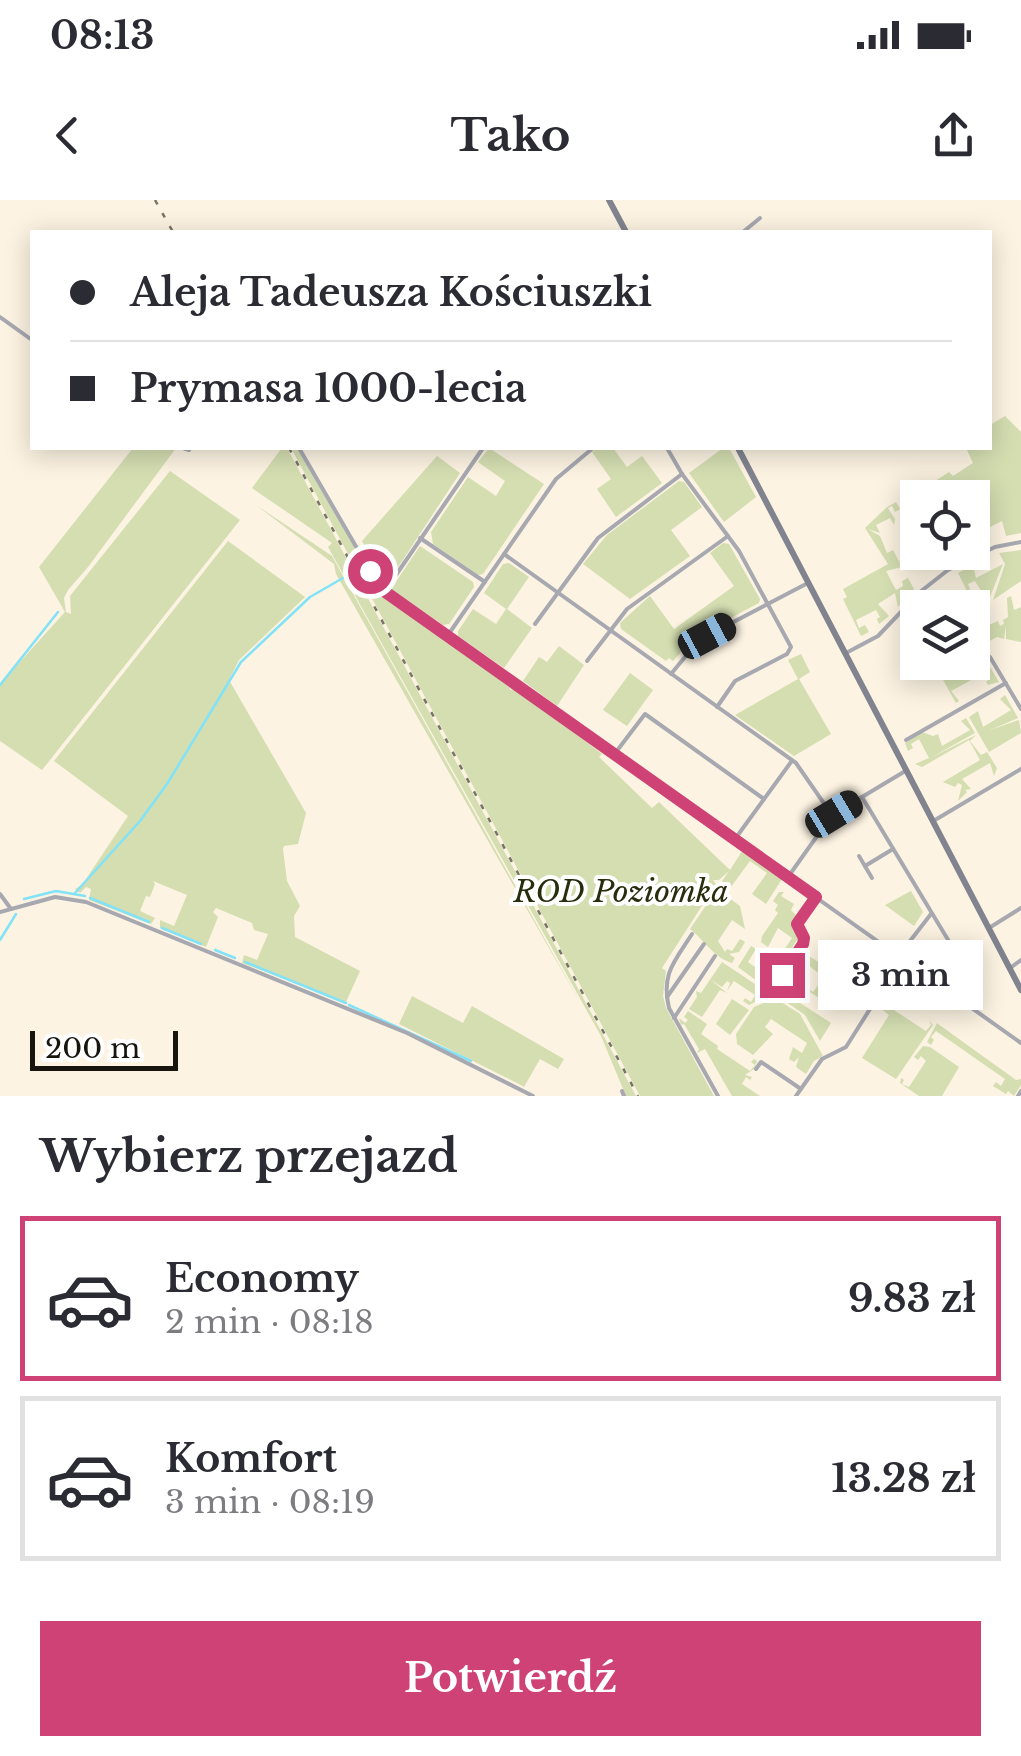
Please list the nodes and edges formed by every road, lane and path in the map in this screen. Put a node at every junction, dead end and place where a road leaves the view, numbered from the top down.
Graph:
1 (609, 200) edge
2 (760, 218) dead end
3 (625, 230) edge
4 (745, 230) edge
5 (0, 317) edge
6 (30, 339) edge
7 (300, 450) edge
8 (481, 450) edge
9 (591, 450) edge
10 (668, 450) edge
11 (739, 450) edge
12 (682, 474) junction
13 (728, 536) junction
14 (420, 538) junction
15 (1021, 542) edge
16 (504, 554) junction
17 (485, 582) junction
18 (808, 582) junction
19 (384, 591) junction
20 (559, 592) junction
21 (769, 603) junction
22 (536, 624) dead end
23 (610, 628) junction
24 (448, 635) junction
25 (846, 653) junction
26 (990, 657) dead end
27 (587, 661) dead end
28 (671, 674) junction
29 (1006, 682) junction
30 (717, 707) junction
31 (1021, 709) edge
32 (906, 740) dead end
33 (615, 753) junction
34 (792, 760) junction
35 (1021, 769) edge
36 (907, 770) junction
37 (862, 797) junction
38 (764, 799) junction
39 (832, 815) junction
40 (934, 821) junction
41 (736, 839) junction
42 (893, 849) junction
43 (859, 856) dead end
44 (865, 866) junction
45 (788, 877) junction
46 (872, 878) dead end
47 (0, 894) edge
48 (816, 897) junction
49 (1021, 908) edge
50 (11, 909) junction
51 (0, 912) edge
52 (931, 914) junction
53 (989, 928) junction
54 (692, 934) dead end
55 (704, 944) dead end
56 (715, 956) dead end
57 (899, 956) junction
58 (1021, 960) edge
59 (962, 962) dead end
60 (1010, 968) junction
61 (782, 975) junction
62 (792, 982) dead end
63 (674, 988) junction
64 (1021, 990) edge
65 (770, 992) dead end
66 (666, 997) junction
67 (688, 998) junction
68 (674, 1018) junction
69 (1021, 1042) edge
70 (756, 1069) dead end
71 (801, 1089) junction
72 (532, 1096) edge
73 (718, 1096) edge
74 (796, 1096) edge

1 - 3 main road
2 - 4 street
5 - 6 street
7 - 19 street
8 - 14 street
9 - 16 street
10 - 12 street
11 - 18 main road
12 - 13 street
12 - 20 street
13 - 21 street
13 - 23 street
14 - 17 street
14 - 19 street
15 - 25 street
16 - 17 street
16 - 20 street
17 - 24 street
18 - 21 street
18 - 25 main road
19 - 24 street
20 - 22 street
20 - 23 street
21 - 28 street
21 - 30 street
23 - 27 street
23 - 28 street
24 - 33 street
25 - 36 main road
26 - 29 street
28 - 30 street
29 - 31 street
29 - 32 street
30 - 34 street
33 - 38 street
33 - 41 street
34 - 38 street
34 - 39 street
35 - 40 street
36 - 37 street
36 - 40 main road
37 - 39 street
37 - 42 street
38 - 41 street
39 - 45 street
40 - 53 main road
41 - 45 street
42 - 44 street
42 - 52 street
43 - 44 street
44 - 46 street
45 - 48 street
47 - 50 street
48 - 57 street
48 - 61 street
49 - 53 street
50 - 51 street
50 - 72 street
52 - 57 street
52 - 59 street
53 - 60 main road
54 - 66 street
55 - 63 street
56 - 67 street
57 - 69 street
57 - 71 street
58 - 60 street
60 - 64 main road
61 - 62 street
61 - 65 street
63 - 66 street
63 - 67 street
66 - 68 street
67 - 68 street
68 - 73 street
70 - 71 street
71 - 74 street

